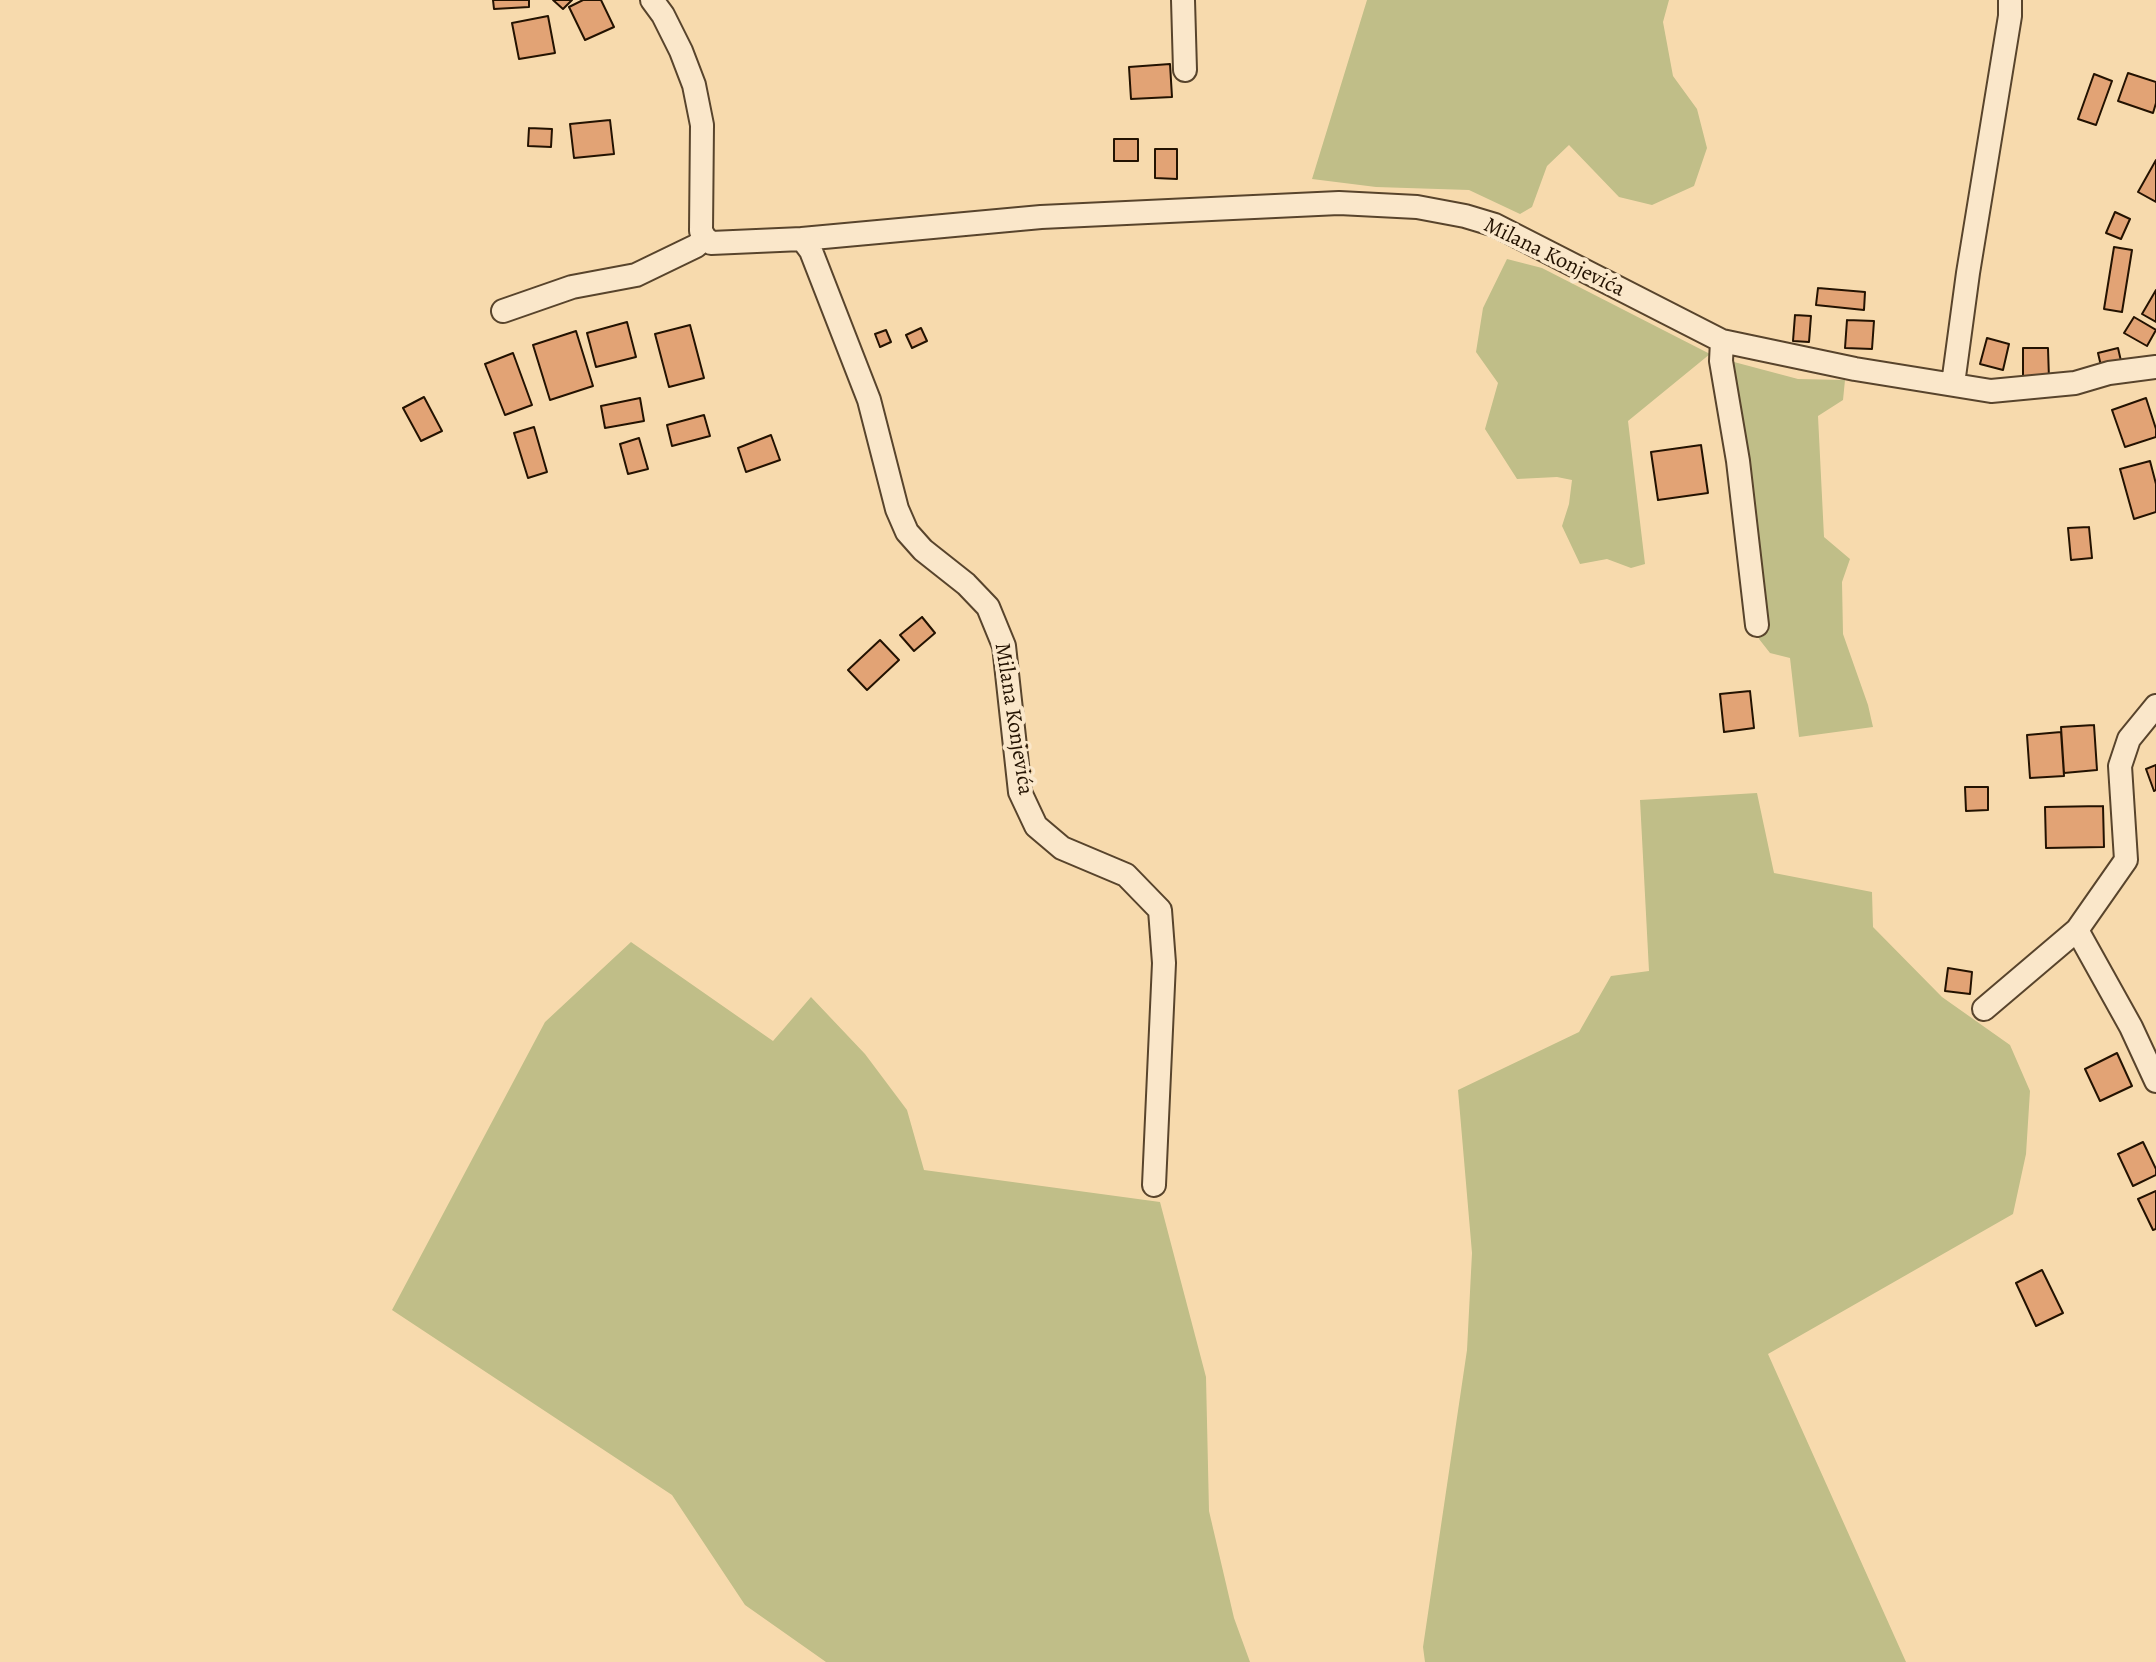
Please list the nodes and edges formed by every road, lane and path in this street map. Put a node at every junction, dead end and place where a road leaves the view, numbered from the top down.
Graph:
1 (652, 0) edge
2 (1183, 0) edge
3 (2010, 0) edge
4 (1185, 70) dead end
5 (705, 238) junction
6 (802, 239) junction
7 (503, 311) dead end
8 (1722, 341) junction
9 (2156, 367) edge
10 (1953, 384) junction
11 (1757, 625) dead end
12 (2156, 706) edge
13 (2077, 930) junction
14 (1984, 1009) dead end
15 (2156, 1081) edge
16 (1154, 1185) dead end

1 - 5 street
2 - 4 street
3 - 10 street
5 - 6 street, Milana Konjevića
5 - 7 street
6 - 8 street, Milana Konjevića
6 - 16 street, Milana Konjevića
8 - 10 street, Milana Konjevića
8 - 11 street
9 - 10 street, Milana Konjevića
12 - 13 street
13 - 14 street
13 - 15 street

